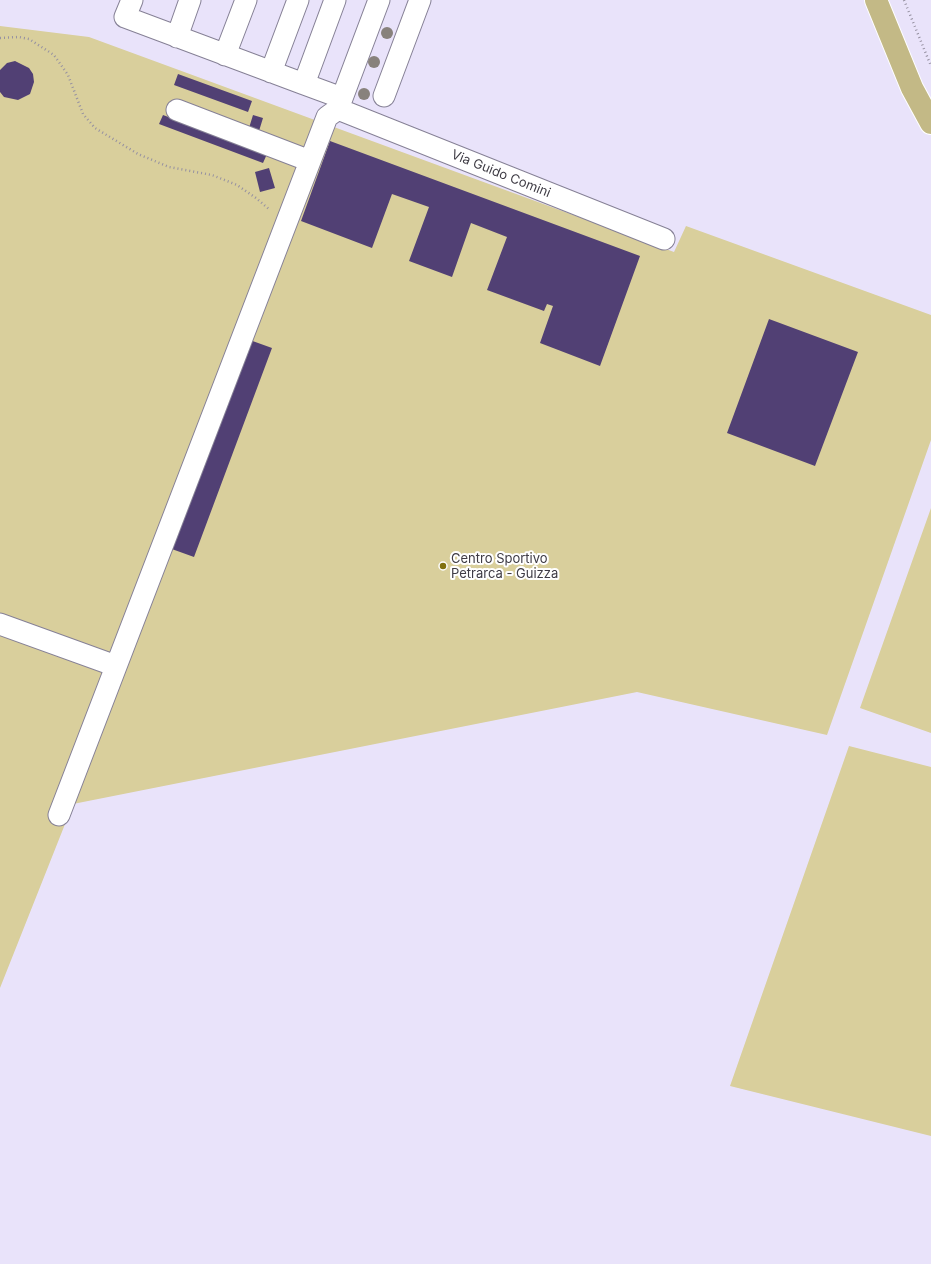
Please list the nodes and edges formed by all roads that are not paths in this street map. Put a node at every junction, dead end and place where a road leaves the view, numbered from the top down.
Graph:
1 (132, 0) edge
2 (190, 0) edge
3 (246, 0) edge
4 (298, 0) edge
5 (335, 0) edge
6 (379, 0) edge
7 (420, 0) edge
8 (876, 0) edge
9 (177, 36) junction
10 (225, 55) junction
11 (271, 72) junction
12 (304, 84) junction
13 (384, 96) dead end
14 (340, 103) junction
15 (177, 110) dead end
16 (931, 123) edge
17 (310, 161) junction
18 (664, 239) dead end
19 (0, 624) edge
20 (116, 666) junction
21 (59, 815) dead end

1 - 9 street, Via Guido Comini
2 - 9 street
3 - 10 street
4 - 11 street
5 - 12 street
6 - 14 street
7 - 13 street
8 - 16 main road
9 - 10 street, Via Guido Comini
10 - 11 street, Via Guido Comini
11 - 12 street, Via Guido Comini
12 - 14 street, Via Guido Comini
14 - 17 street
14 - 18 street, Via Guido Comini
15 - 17 street
17 - 20 street
19 - 20 street
20 - 21 street

